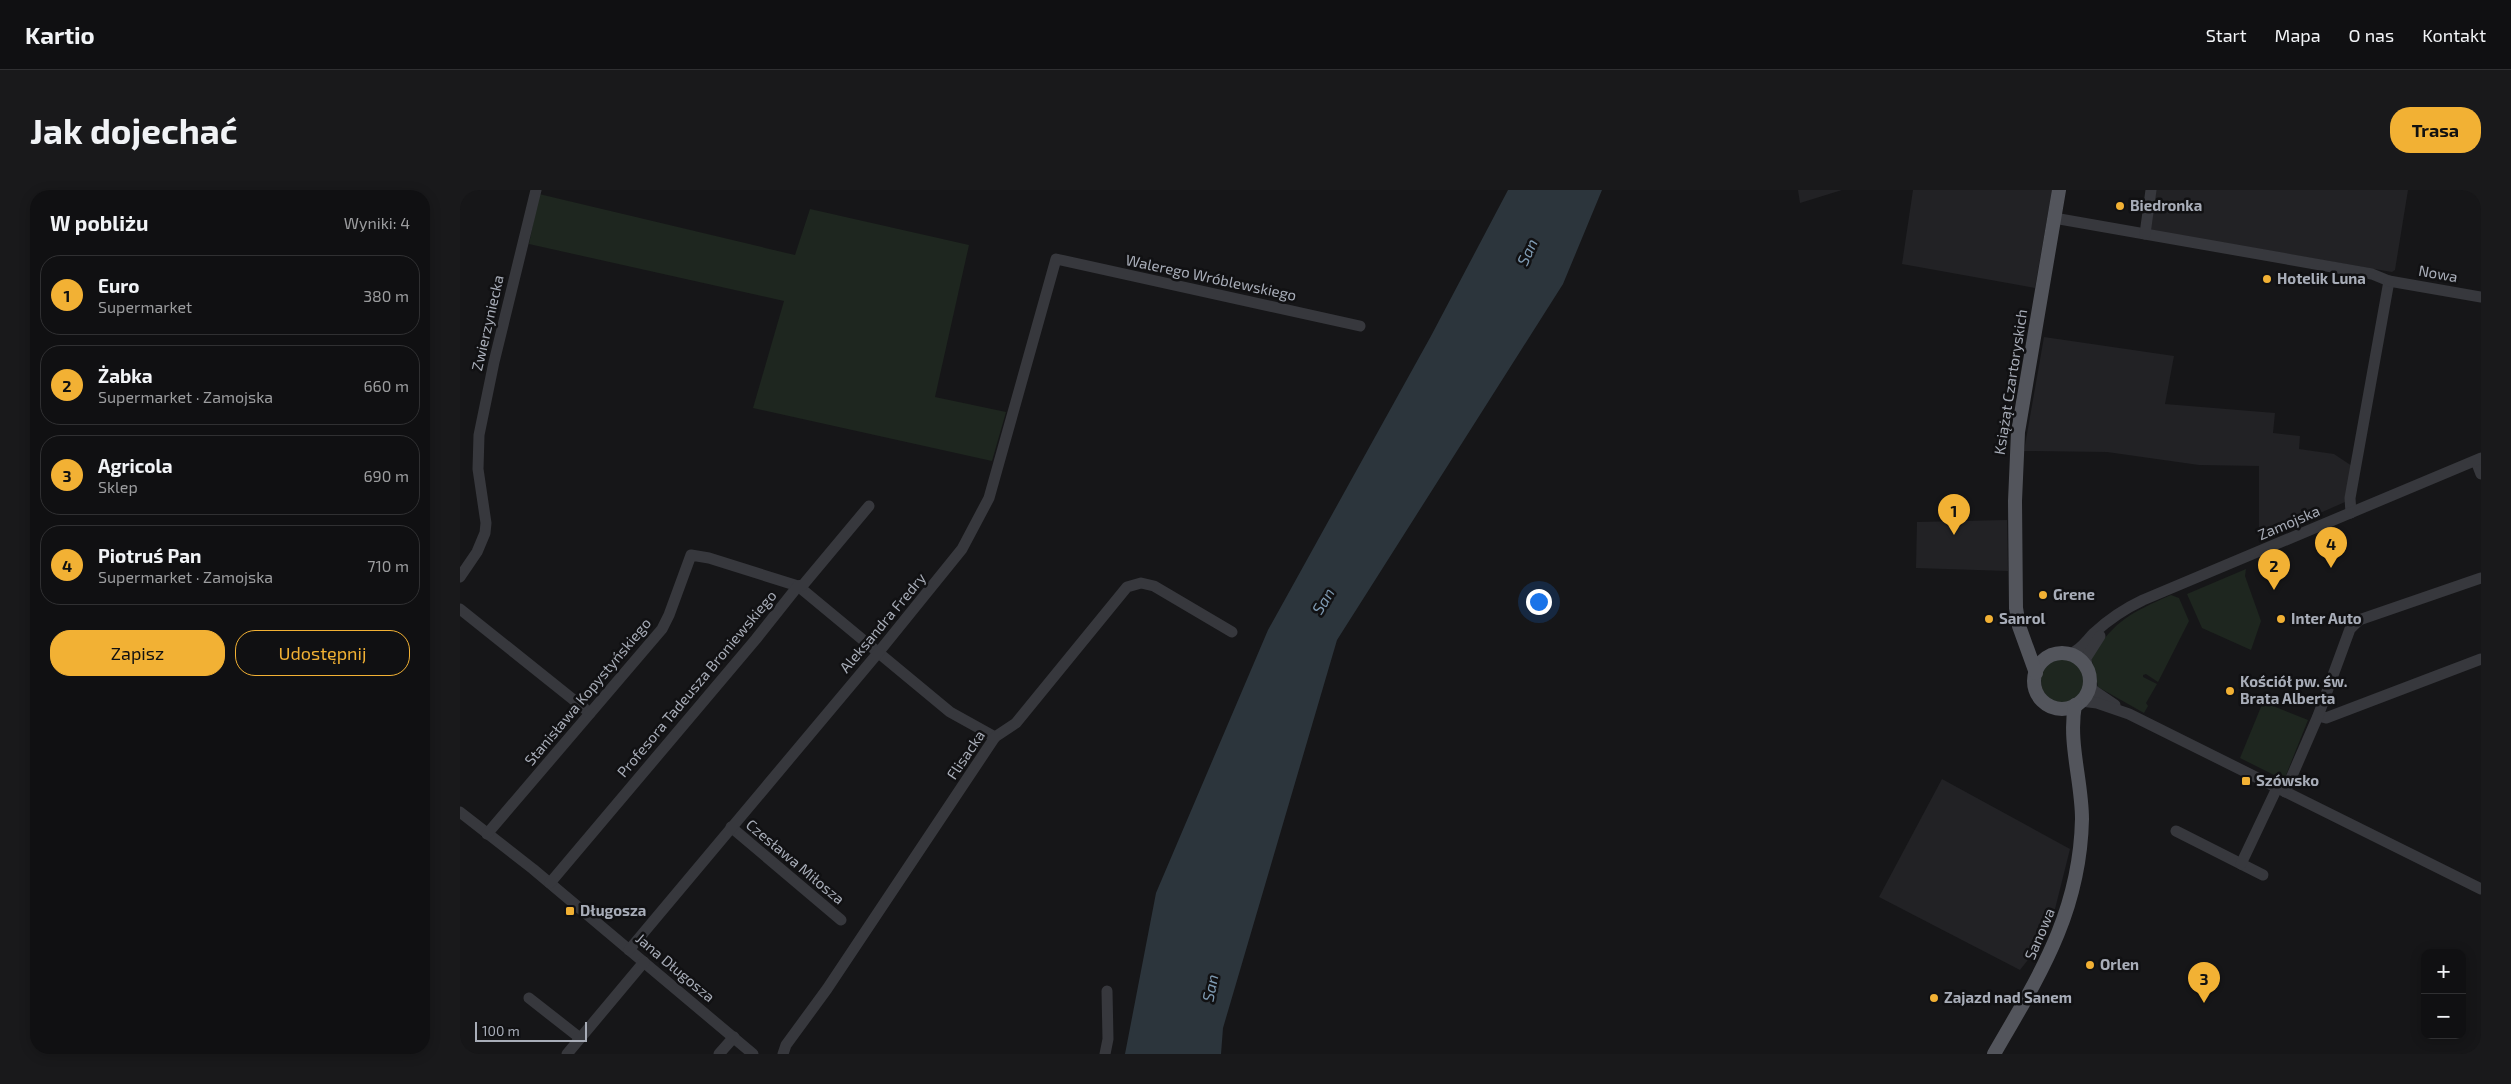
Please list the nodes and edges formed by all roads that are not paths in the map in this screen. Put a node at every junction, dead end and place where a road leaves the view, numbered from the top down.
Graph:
1 (536, 190) edge
2 (2059, 190) edge
3 (2151, 190) edge
4 (2054, 218) junction
5 (2144, 234) junction
6 (1056, 260) joint
7 (2389, 281) junction
8 (2481, 297) edge
9 (1360, 326) dead end
10 (2478, 460) edge
11 (2481, 474) edge
12 (869, 506) dead end
13 (2351, 513) junction
14 (460, 577) edge
15 (2481, 578) edge
16 (798, 586) junction
17 (460, 609) edge
18 (2110, 620) junction
19 (1232, 632) dead end
20 (2024, 639) junction
21 (878, 653) junction
22 (2070, 654) junction
23 (2051, 655) junction
24 (2481, 659) edge
25 (2087, 668) junction
26 (2036, 673) junction
27 (2090, 683) junction
28 (2078, 703) junction
29 (2056, 708) junction
30 (590, 713) junction
31 (2129, 714) junction
32 (2318, 716) junction
33 (995, 737) junction
34 (2076, 758) junction
35 (2281, 790) junction
36 (460, 812) edge
37 (730, 827) junction
38 (2176, 831) dead end
39 (487, 834) junction
40 (2241, 864) junction
41 (2263, 875) dead end
42 (550, 883) junction
43 (2481, 889) edge
44 (841, 920) dead end
45 (629, 950) junction
46 (644, 962) junction
47 (1107, 991) dead end
48 (529, 998) dead end
49 (734, 1036) junction
50 (580, 1038) junction
51 (567, 1054) edge
52 (719, 1054) edge
53 (753, 1054) edge
54 (783, 1054) edge
55 (1105, 1054) edge
56 (1994, 1054) edge

1 - 14 street, Zwierzyniecka
2 - 4 main road, Książąt Czartoryskich
3 - 5 street
4 - 5 street, Nowa
4 - 20 main road, Książąt Czartoryskich
5 - 7 street, Nowa
6 - 9 street, Walerego Wróblewskiego
6 - 21 street, Aleksandra Fredry
7 - 8 street, Nowa
7 - 13 street
10 - 11 street
10 - 13 street, Zamojska
12 - 16 street, Profesora Tadeusza Broniewskiego
13 - 18 street, Zamojska
15 - 32 street
16 - 21 street
16 - 30 street, Stanisława Kopystyńskiego
16 - 42 street, Profesora Tadeusza Broniewskiego
17 - 30 street
18 - 22 street, Zamojska
18 - 25 street, Zamojska
19 - 33 street, Flisacka
20 - 23 main road
20 - 26 main road, Książąt Czartoryskich
21 - 33 street
21 - 37 street, Aleksandra Fredry
22 - 23 main road
22 - 25 main road
23 - 26 main road
24 - 32 street
25 - 27 main road
26 - 29 main road
27 - 28 main road
27 - 31 street
28 - 29 main road
28 - 31 street
28 - 34 main road
29 - 34 main road
30 - 39 street, Stanisława Kopystyńskiego
31 - 35 street
32 - 35 street
33 - 54 street, Flisacka
34 - 56 main road, Sanowa
35 - 40 street
35 - 43 street
36 - 39 street, Jana Długosza
37 - 44 street, Czesława Miłosza
37 - 45 street, Aleksandra Fredry
38 - 40 street
39 - 42 street, Jana Długosza
40 - 41 street
42 - 45 street, Jana Długosza
45 - 46 street, Jana Długosza
46 - 49 street, Jana Długosza
46 - 50 street
47 - 55 street
48 - 50 street
49 - 52 street
49 - 53 street, Jana Długosza
50 - 51 street

